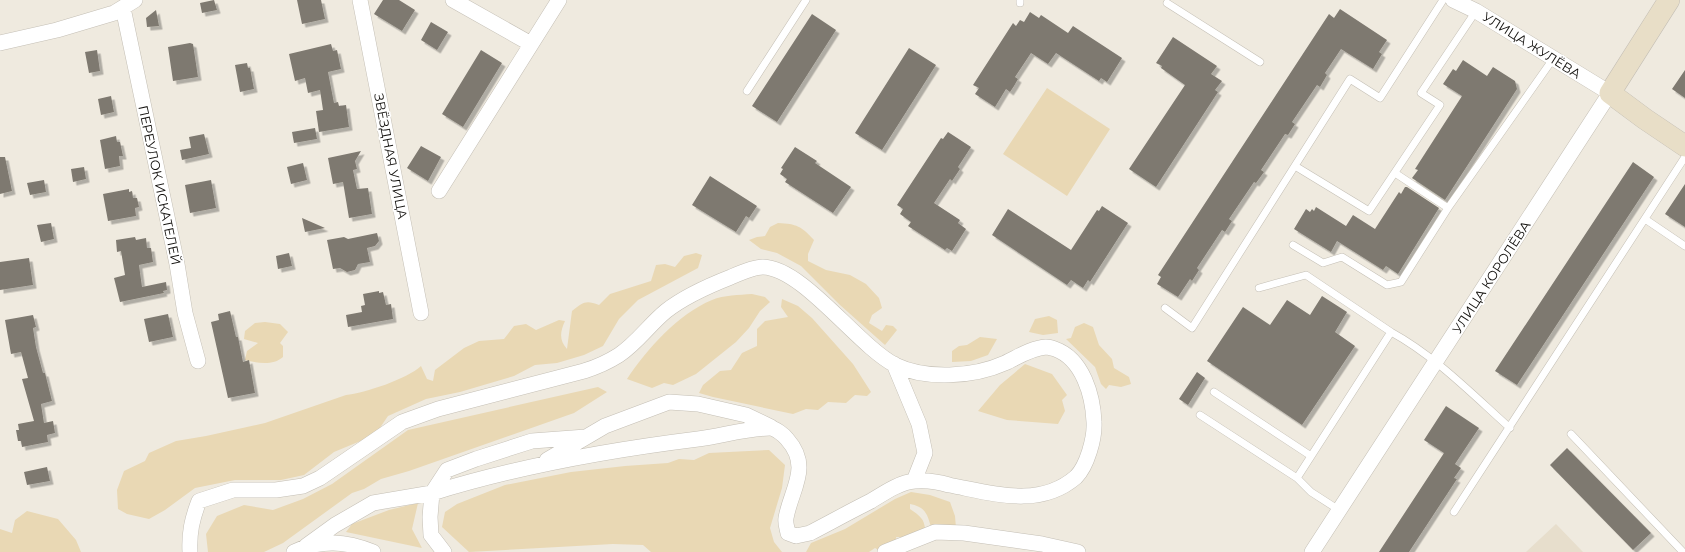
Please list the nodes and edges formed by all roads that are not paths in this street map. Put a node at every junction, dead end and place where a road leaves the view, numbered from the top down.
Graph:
1 (360, 0) edge
2 (453, 0) edge
3 (559, 0) edge
4 (806, 0) edge
5 (1443, 0) edge
6 (1453, 0) edge
7 (1668, 0) edge
8 (1167, 3) dead end
9 (129, 4) edge
10 (1476, 11) junction
11 (0, 43) edge
12 (532, 44) junction
13 (1553, 59) junction
14 (1260, 62) dead end
15 (747, 91) dead end
16 (1610, 93) junction
17 (1685, 146) edge
18 (1685, 157) edge
19 (1295, 166) junction
20 (1395, 173) junction
21 (439, 190) dead end
22 (1448, 208) junction
23 (1644, 219) junction
24 (1293, 245) dead end
25 (1685, 246) edge
26 (1259, 288) dead end
27 (1165, 308) dead end
28 (421, 313) dead end
29 (1391, 332) junction
30 (198, 361) dead end
31 (1436, 362) junction
32 (894, 364) junction
33 (1214, 392) dead end
34 (1200, 415) dead end
35 (772, 428) junction
36 (1510, 428) junction
37 (1571, 434) dead end
38 (586, 437) junction
39 (1311, 456) junction
40 (537, 466) junction
41 (1297, 478) junction
42 (914, 481) junction
43 (432, 493) junction
44 (1339, 510) junction
45 (1454, 512) dead end
46 (300, 549) edge
47 (190, 552) edge
48 (373, 552) edge
49 (444, 552) edge
50 (885, 552) edge
51 (1078, 552) edge
52 (1312, 552) edge
53 (1684, 552) edge

1 - 28 street, ЗВЁЗДНАЯ УЛИЦА
2 - 12 street
3 - 12 street
4 - 15 lane
5 - 19 lane
6 - 10 street, УЛИЦА ЖУЛЁВА
7 - 16 main road, УЛИЦА КОРОЛЁВА
8 - 14 lane
9 - 11 street
9 - 30 street, ПЕРЕУЛОК ИСКАТЕЛЕЙ
10 - 13 street, УЛИЦА ЖУЛЁВА
10 - 20 lane
12 - 21 street
13 - 16 street, УЛИЦА ЖУЛЁВА
13 - 22 lane
16 - 17 main road
16 - 31 street, УЛИЦА КОРОЛЁВА
18 - 23 lane
19 - 20 lane
19 - 27 lane
20 - 22 lane
22 - 24 lane
23 - 25 lane
23 - 36 lane
26 - 29 lane
29 - 31 lane
29 - 39 lane
31 - 36 lane
31 - 44 street, УЛИЦА КОРОЛЁВА
32 - 42 street
32 - 42 street
32 - 47 street
33 - 39 lane
34 - 41 lane
35 - 38 street
35 - 40 street
35 - 42 street
36 - 45 lane
37 - 53 lane
38 - 40 street
38 - 43 street
39 - 41 lane
40 - 43 street
41 - 44 lane
43 - 46 street
43 - 49 street
44 - 52 street, УЛИЦА КОРОЛЁВА
46 - 48 street
50 - 51 street

